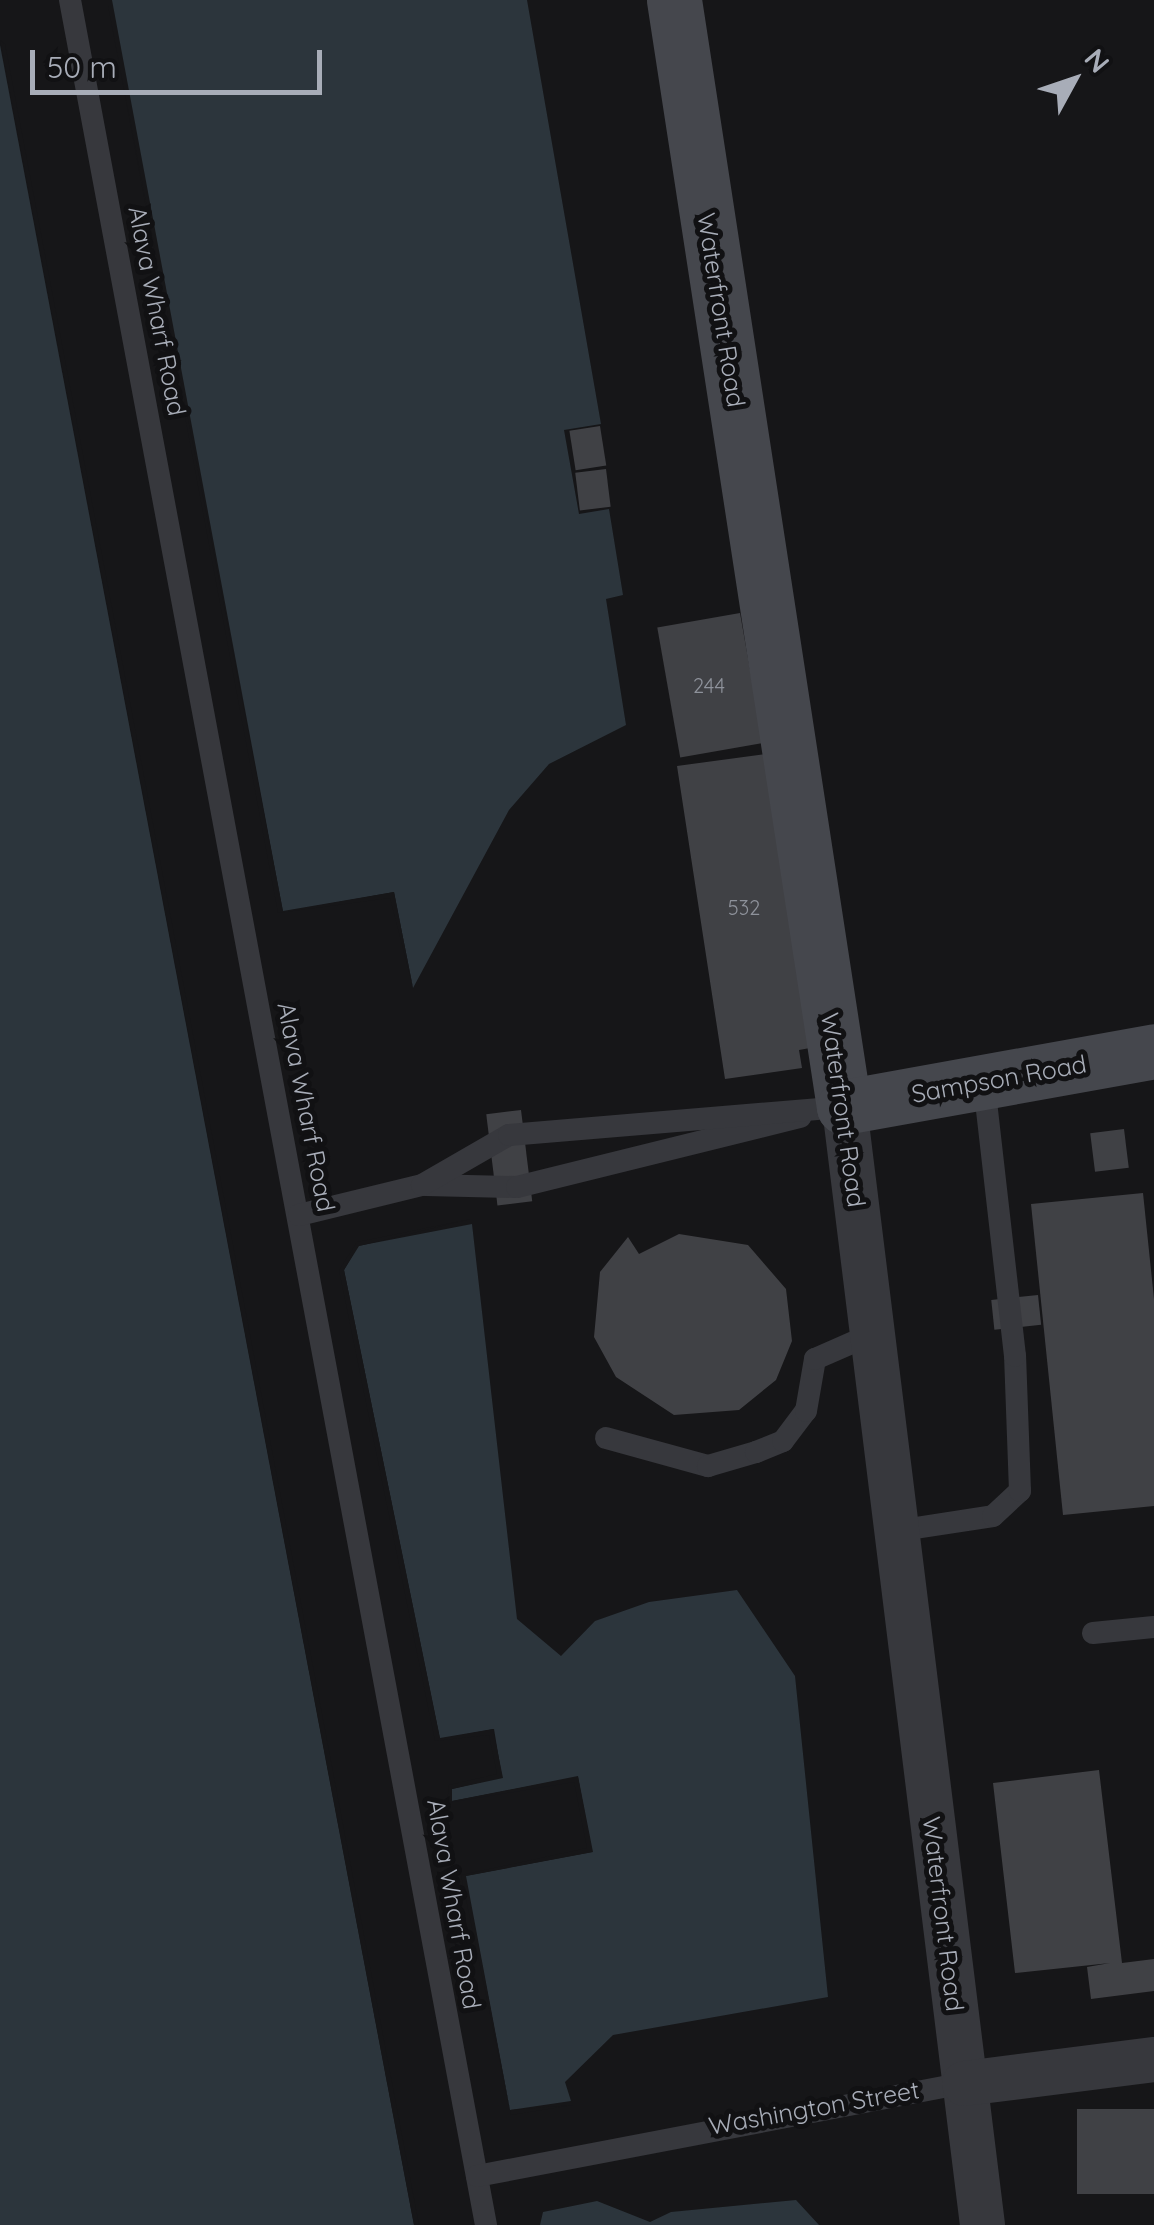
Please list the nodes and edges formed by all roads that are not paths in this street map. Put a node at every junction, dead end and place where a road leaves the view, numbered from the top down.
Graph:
1 (70, 0) edge
2 (674, 0) edge
3 (1154, 1051) edge
4 (984, 1082) junction
5 (840, 1107) junction
6 (422, 1185) junction
7 (299, 1214) junction
8 (872, 1334) junction
9 (606, 1438) dead end
10 (896, 1531) junction
11 (1154, 1628) edge
12 (1093, 1634) dead end
13 (1154, 2059) edge
14 (964, 2083) junction
15 (476, 2176) junction
16 (486, 2225) edge
17 (982, 2225) edge

1 - 7 lane, Alava Wharf Road
2 - 5 main road, Waterfront Road
3 - 4 main road, Sampson Road
4 - 5 main road, Sampson Road
4 - 10 lane
5 - 6 lane
5 - 6 lane
5 - 8 street, Waterfront Road
6 - 7 lane
7 - 15 lane, Alava Wharf Road
8 - 9 lane
8 - 10 street, Waterfront Road
10 - 14 street, Waterfront Road
11 - 12 lane
13 - 14 street, Washington Street
14 - 15 lane, Washington Street
14 - 17 street, Waterfront Road
15 - 16 lane, Alava Wharf Road

